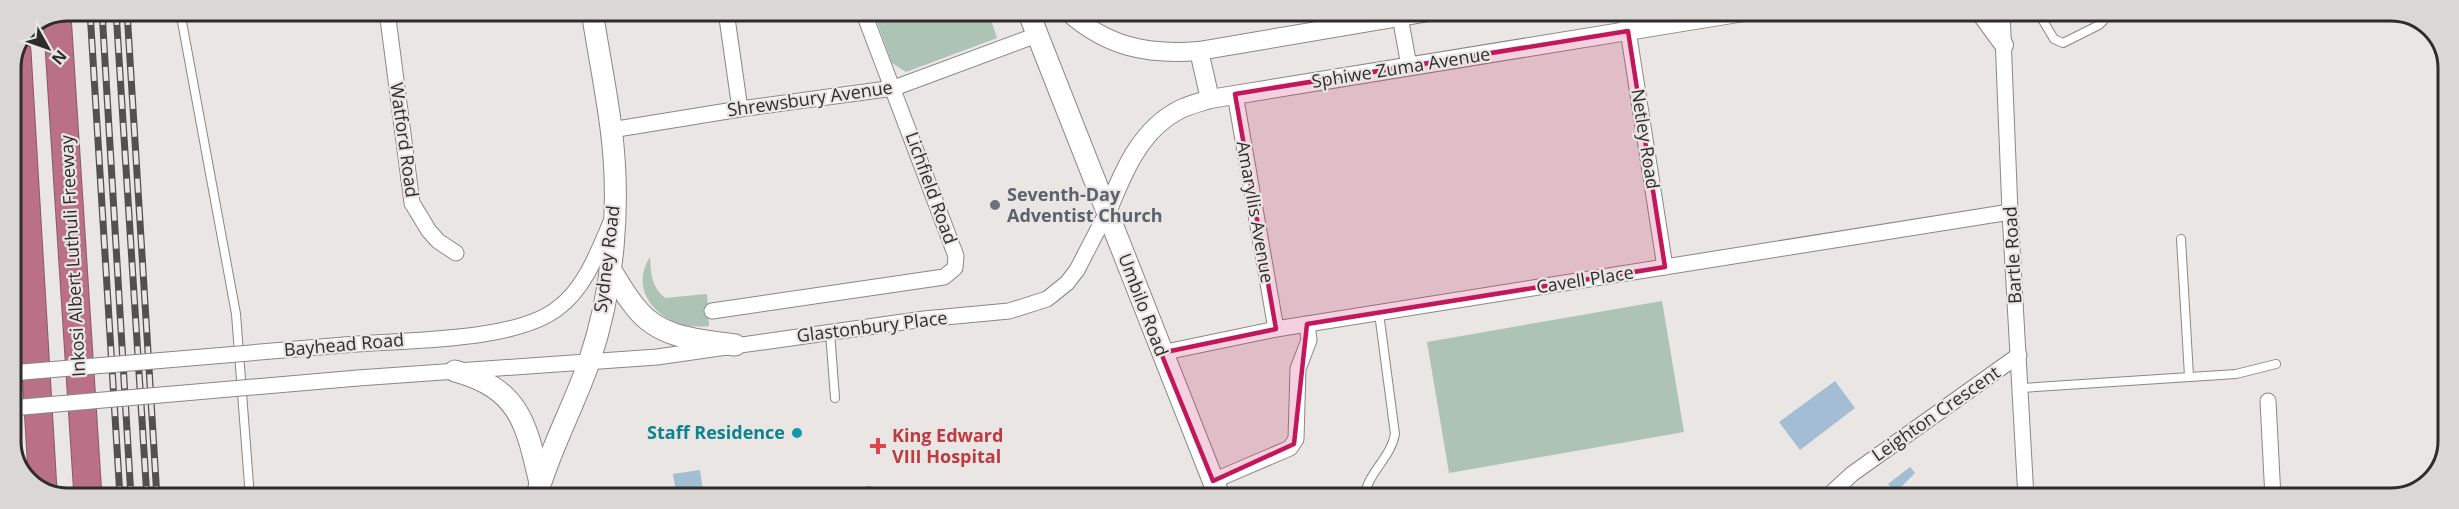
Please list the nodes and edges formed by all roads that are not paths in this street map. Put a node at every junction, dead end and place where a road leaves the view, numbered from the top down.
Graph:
1 (182, 21) edge
2 (388, 21) edge
3 (594, 21) edge
4 (728, 21) edge
5 (867, 21) edge
6 (1032, 21) edge
7 (1080, 21) edge
8 (1361, 21) edge
9 (1400, 21) edge
10 (1626, 21) edge
11 (1692, 21) edge
12 (1986, 21) edge
13 (2003, 21) edge
14 (2043, 21) edge
15 (2102, 21) edge
16 (57, 23) edge
17 (1628, 32) junction
18 (1037, 35) junction
19 (2004, 45) junction
20 (1199, 51) junction
21 (1408, 66) junction
22 (894, 88) junction
23 (1235, 94) junction
24 (1210, 99) junction
25 (741, 109) junction
26 (21, 119) edge
27 (611, 130) junction
28 (615, 211) junction
29 (1107, 212) junction
30 (2010, 212) junction
31 (2181, 239) dead end
32 (456, 254) dead end
33 (1665, 267) junction
34 (610, 269) junction
35 (712, 310) dead end
36 (1379, 313) junction
37 (1306, 324) junction
38 (1276, 329) junction
39 (830, 332) junction
40 (735, 345) junction
41 (1161, 353) junction
42 (2019, 355) junction
43 (589, 361) junction
44 (2276, 364) dead end
45 (454, 371) junction
46 (21, 372) edge
47 (2190, 376) junction
48 (2020, 388) junction
49 (835, 398) dead end
50 (2268, 401) dead end
51 (21, 407) edge
52 (42, 481) edge
53 (87, 488) edge
54 (249, 488) edge
55 (538, 488) edge
56 (539, 488) edge
57 (1215, 488) edge
58 (1220, 488) edge
59 (1366, 488) edge
60 (1837, 488) edge
61 (2025, 488) edge
62 (2272, 488) edge

1 - 54 lane
2 - 32 street, Watford Road
3 - 27 main road, Sydney Road
4 - 25 street
5 - 22 street, Lichfield Road
6 - 18 main road, Umbilo Road
7 - 20 street
8 - 20 street
9 - 21 street
10 - 17 street, Netley Road
11 - 17 street, Sphiwe Zuma Avenue
12 - 19 street
13 - 19 street, Bartle Road
14 - 15 lane
16 - 53 highway, Inkosi Albert Luthuli Freeway
17 - 21 street, Sphiwe Zuma Avenue
17 - 33 street, Netley Road
18 - 22 street, Shrewsbury Avenue
18 - 29 main road, Umbilo Road
19 - 30 street, Bartle Road
20 - 24 street
21 - 23 street, Sphiwe Zuma Avenue
22 - 25 street, Shrewsbury Avenue
22 - 35 street, Lichfield Road
23 - 24 street, Sphiwe Zuma Avenue
23 - 38 street, Amaryllis Avenue
24 - 29 street, Sphiwe Zuma Avenue
25 - 27 street, Shrewsbury Avenue
26 - 52 highway
27 - 28 main road, Sydney Road
28 - 34 main road, Sydney Road
28 - 46 street, Bayhead Road, bridge
29 - 39 street, Glastonbury Place
29 - 41 main road, Umbilo Road
30 - 33 street, Cavell Place
30 - 42 street, Bartle Road
31 - 47 lane
33 - 36 street, Cavell Place
34 - 40 main road
34 - 43 main road, Sydney Road
36 - 37 street, Cavell Place
36 - 59 lane
37 - 38 street, Cavell Place
37 - 58 street
38 - 41 street, Cavell Place
39 - 40 street, Glastonbury Place
39 - 49 lane
40 - 43 street, Glastonbury Place
41 - 57 main road, Umbilo Road
42 - 48 street, Bartle Road
42 - 60 street, Leighton Crescent
43 - 45 street, Bayhead Road
43 - 56 main road, Sydney Road
44 - 47 lane
45 - 51 street, Bayhead Road, bridge
45 - 55 main road
47 - 48 lane
48 - 61 street, Bartle Road
50 - 62 street

